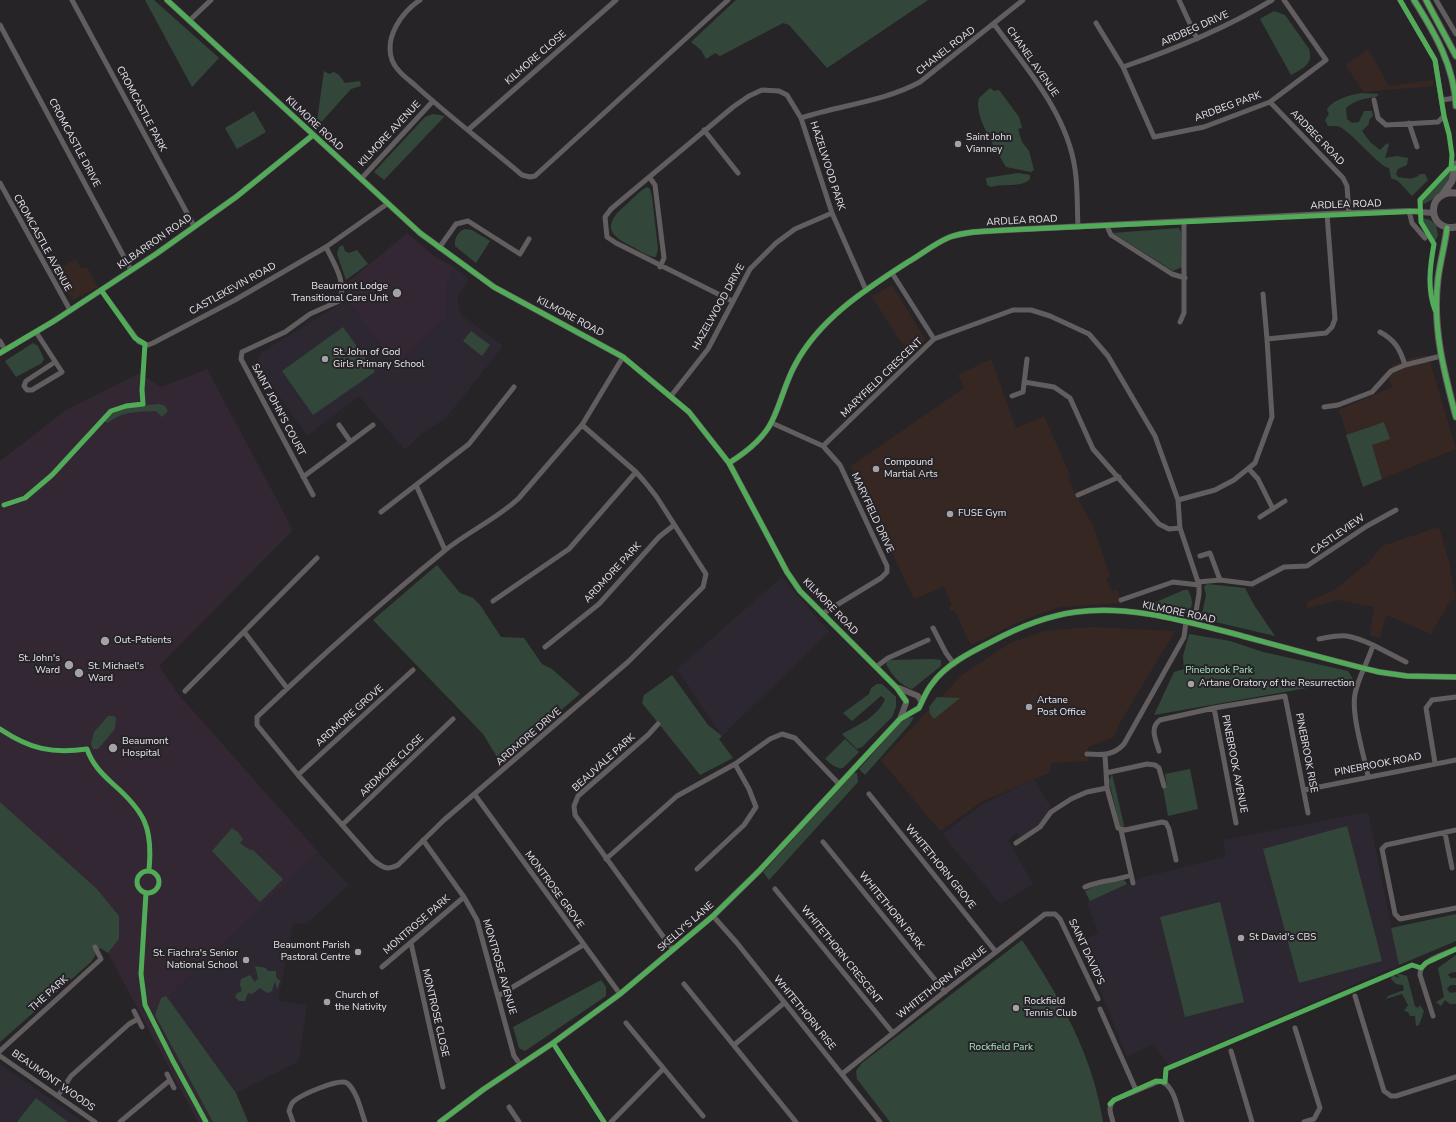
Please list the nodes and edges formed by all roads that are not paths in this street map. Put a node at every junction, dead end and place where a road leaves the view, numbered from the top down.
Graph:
1 (72, 0) edge
2 (167, 0) edge
3 (211, 0) edge
4 (420, 0) edge
5 (616, 0) edge
6 (728, 0) edge
7 (1023, 0) edge
8 (1179, 0) edge
9 (1272, 0) edge
10 (1284, 0) edge
11 (1400, 0) edge
12 (1414, 0) edge
13 (1426, 0) edge
14 (1436, 0) edge
15 (189, 21) junction
16 (1096, 23) dead end
17 (994, 24) junction
18 (0, 25) edge
19 (1456, 34) edge
20 (1197, 39) junction
21 (1456, 56) edge
22 (1123, 67) junction
23 (1456, 98) edge
24 (1374, 100) dead end
25 (1442, 100) junction
26 (433, 101) junction
27 (1270, 102) junction
28 (1456, 106) edge
29 (801, 118) junction
30 (1409, 123) junction
31 (468, 130) junction
32 (704, 130) junction
33 (313, 135) junction
34 (1417, 147) dead end
35 (1456, 164) edge
36 (738, 173) dead end
37 (650, 178) junction
38 (361, 179) junction
39 (0, 183) edge
40 (1456, 193) edge
41 (1443, 194) junction
42 (388, 204) junction
43 (1409, 211) junction
44 (832, 213) junction
45 (1434, 213) junction
46 (1327, 214) junction
47 (1349, 214) junction
48 (1184, 222) junction
49 (194, 226) junction
50 (1107, 226) junction
51 (1078, 228) junction
52 (1447, 228) junction
53 (1456, 228) edge
54 (1425, 238) dead end
55 (529, 239) dead end
56 (326, 247) junction
57 (439, 248) junction
58 (660, 267) junction
59 (131, 270) junction
60 (892, 273) junction
61 (1185, 278) junction
62 (100, 290) junction
63 (866, 290) junction
64 (1263, 294) dead end
65 (732, 302) junction
66 (70, 310) junction
67 (1180, 322) dead end
68 (36, 332) junction
69 (1380, 332) dead end
70 (934, 339) junction
71 (1267, 339) junction
72 (0, 341) edge
73 (2, 351) edge
74 (1441, 356) junction
75 (623, 357) junction
76 (1027, 359) dead end
77 (55, 362) junction
78 (1405, 365) junction
79 (1024, 382) junction
80 (514, 387) dead end
81 (671, 396) junction
82 (1012, 396) dead end
83 (1324, 408) dead end
84 (1456, 417) edge
85 (772, 423) junction
86 (339, 425) dead end
87 (373, 425) dead end
88 (582, 425) junction
89 (350, 442) junction
90 (823, 446) junction
91 (729, 463) junction
92 (1249, 469) junction
93 (636, 472) junction
94 (303, 477) junction
95 (1119, 477) junction
96 (416, 485) junction
97 (313, 495) dead end
98 (1078, 495) dead end
99 (1178, 500) junction
100 (1285, 501) dead end
101 (1273, 509) junction
102 (1396, 510) dead end
103 (381, 512) dead end
104 (1260, 517) dead end
105 (674, 525) junction
106 (1180, 528) junction
107 (445, 550) junction
108 (1200, 556) dead end
109 (318, 558) dead end
110 (1220, 580) junction
111 (1198, 584) junction
112 (1121, 600) dead end
113 (493, 602) dead end
114 (822, 614) junction
115 (1186, 622) junction
116 (1194, 624) junction
117 (933, 628) dead end
118 (245, 633) junction
119 (1319, 639) dead end
120 (928, 640) dead end
121 (1373, 645) junction
122 (544, 647) dead end
123 (1406, 662) dead end
124 (954, 664) junction
125 (876, 667) junction
126 (1364, 668) junction
127 (414, 670) dead end
128 (1456, 677) edge
129 (932, 684) junction
130 (287, 688) junction
131 (897, 688) junction
132 (185, 691) dead end
133 (913, 695) junction
134 (1456, 697) edge
135 (921, 701) junction
136 (906, 702) junction
137 (1214, 708) junction
138 (912, 710) junction
139 (453, 719) dead end
140 (900, 719) junction
141 (658, 724) dead end
142 (1159, 751) dead end
143 (1087, 754) dead end
144 (1105, 755) junction
145 (1456, 760) edge
146 (1435, 763) junction
147 (735, 764) junction
148 (1106, 773) junction
149 (298, 775) junction
150 (1368, 776) junction
151 (839, 784) junction
152 (1164, 786) dead end
153 (1107, 788) junction
154 (1304, 790) junction
155 (869, 794) dead end
156 (475, 795) junction
157 (1308, 813) dead end
158 (1236, 823) dead end
159 (342, 825) junction
160 (1121, 830) junction
161 (1456, 830) edge
162 (1445, 833) junction
163 (423, 840) junction
164 (823, 842) dead end
165 (1016, 843) dead end
166 (606, 859) junction
167 (1176, 860) dead end
168 (697, 868) dead end
169 (1452, 868) dead end
170 (1131, 875) junction
171 (1133, 883) dead end
172 (1085, 887) dead end
173 (775, 889) dead end
174 (464, 897) junction
175 (1456, 908) edge
176 (1055, 914) joint
177 (713, 916) junction
178 (411, 943) junction
179 (584, 945) junction
180 (95, 947) dead end
181 (1456, 949) edge
182 (673, 950) junction
183 (996, 952) junction
184 (382, 967) dead end
185 (684, 984) dead end
186 (945, 992) junction
187 (620, 994) junction
188 (498, 996) junction
189 (1355, 996) dead end
190 (1098, 999) dead end
191 (784, 1003) junction
192 (1100, 1009) dead end
193 (134, 1011) dead end
194 (1432, 1016) dead end
195 (138, 1020) junction
196 (626, 1024) dead end
197 (142, 1027) dead end
198 (1295, 1028) dead end
199 (893, 1033) junction
200 (553, 1043) junction
201 (734, 1045) junction
202 (0, 1050) edge
203 (1231, 1051) dead end
204 (0, 1056) edge
205 (520, 1064) junction
206 (663, 1069) junction
207 (167, 1074) dead end
208 (842, 1074) junction
209 (1456, 1077) edge
210 (170, 1080) junction
211 (443, 1087) dead end
212 (174, 1088) dead end
213 (1136, 1090) junction
214 (58, 1096) junction
215 (510, 1107) dead end
216 (702, 1116) dead end
217 (95, 1122) edge
218 (120, 1122) edge
219 (293, 1122) edge
220 (365, 1122) edge
221 (440, 1122) edge
222 (519, 1122) edge
223 (604, 1122) edge
224 (611, 1122) edge
225 (796, 1122) edge
226 (880, 1122) edge
227 (1113, 1122) edge
228 (1182, 1122) edge
229 (1252, 1122) edge
230 (1304, 1122) edge

1 - 49 street, CROMCASTLE PARK
2 - 15 street, KILMORE ROAD
3 - 15 street
4 - 26 street, KILMORE AVENUE
5 - 31 street, KILMORE CLOSE
6 - 31 street, KILMORE AVENUE
7 - 17 street, CHANEL ROAD
8 - 20 street
9 - 20 street, ARDBEG DRIVE
10 - 27 street, ARDBEG PARK
11 - 25 street
12 - 23 main road
13 - 21 main road
14 - 19 street
15 - 33 street, KILMORE ROAD
16 - 22 street, ARDBEG PARK
17 - 29 street, CHANEL ROAD
17 - 51 street, CHANEL AVENUE
18 - 59 street, CROMCASTLE DRIVE
20 - 22 street, ARDBEG DRIVE
22 - 27 street, ARDBEG PARK
23 - 25 street
23 - 28 main road
24 - 30 street
25 - 30 street
26 - 31 street, KILMORE AVENUE
26 - 38 street, KILMORE AVENUE
27 - 47 street, ARDBEG ROAD
29 - 32 street, HAZELWOOD PARK
29 - 44 street, HAZELWOOD PARK
30 - 34 street
32 - 36 street
32 - 37 street, HAZELWOOD PARK
33 - 38 street, KILMORE ROAD
33 - 49 street, KILBARRON ROAD
35 - 41 main road
37 - 58 street
37 - 58 street, HAZELWOOD PARK
38 - 42 street, KILMORE ROAD
39 - 66 street, CROMCASTLE AVENUE
40 - 41 main road
41 - 45 main road
42 - 56 street, CASTLEKEVIN ROAD
42 - 57 street, KILMORE ROAD
43 - 45 street, ARDLEA ROAD
43 - 47 street, ARDLEA ROAD
43 - 54 street
44 - 63 street, HAZELWOOD PARK
44 - 65 street, HAZELWOOD DRIVE
45 - 52 main road
46 - 47 street, ARDLEA ROAD
46 - 48 street, ARDLEA ROAD
46 - 71 street
48 - 50 street, ARDLEA ROAD
48 - 61 street
49 - 59 street, KILBARRON ROAD
50 - 51 street, ARDLEA ROAD
50 - 61 street
51 - 60 street, ARDLEA ROAD
52 - 53 main road
52 - 74 main road
55 - 57 street
56 - 62 street, CASTLEKEVIN ROAD
56 - 94 street, SAINT JOHN'S COURT
57 - 75 street, KILMORE ROAD
58 - 65 street, HAZELWOOD PARK
59 - 62 street, KILBARRON ROAD
60 - 63 street, ARDLEA ROAD
60 - 70 street
61 - 67 street
62 - 66 street, KILBARRON ROAD
63 - 85 street, ARDLEA ROAD
64 - 71 street
65 - 81 street, HAZELWOOD DRIVE
66 - 68 street, KILBARRON ROAD
68 - 73 street, KILBARRON ROAD
68 - 77 street
69 - 78 street
70 - 90 street, MARYFIELD CRESCENT
70 - 99 street, MARYFIELD CRESCENT
71 - 92 street
72 - 73 street
74 - 78 street
74 - 84 main road
75 - 81 street, KILMORE ROAD
75 - 88 street, ARDMORE DRIVE
76 - 79 street
77 - 77 street
78 - 83 street
79 - 82 street
79 - 95 street
80 - 96 street
81 - 91 street, KILMORE ROAD
85 - 90 street, MARYFIELD DRIVE
85 - 91 street, ARDLEA ROAD
86 - 89 street
87 - 89 street
88 - 93 street, ARDMORE DRIVE
88 - 107 street, ARDMORE DRIVE
89 - 94 street
90 - 114 street, MARYFIELD DRIVE
91 - 114 street, KILMORE ROAD
92 - 99 street
92 - 101 street
93 - 105 street, ARDMORE DRIVE
93 - 113 street
94 - 97 street, SAINT JOHN'S COURT
95 - 98 street
95 - 106 street
96 - 103 street
96 - 107 street
99 - 106 street, MARYFIELD CRESCENT
100 - 101 street
101 - 104 street
102 - 110 street, CASTLEVIEW
105 - 122 street, ARDMORE PARK
105 - 156 street, ARDMORE DRIVE
106 - 111 street, MARYFIELD CRESCENT
107 - 130 street, ARDMORE DRIVE
108 - 110 street
109 - 118 street
110 - 111 street, CASTLEVIEW
111 - 112 street, CASTLEVIEW
111 - 116 street, MARYFIELD CRESCENT
114 - 125 street, KILMORE ROAD
115 - 116 street, KILMORE ROAD
115 - 124 street, KILMORE ROAD
115 - 144 street
116 - 126 street, KILMORE ROAD
117 - 124 street
118 - 130 street
118 - 132 street
119 - 121 street
120 - 125 street
121 - 123 street
121 - 126 street
124 - 129 street, KILMORE ROAD
125 - 131 street, KILMORE ROAD
126 - 128 street, KILMORE ROAD
126 - 150 street
127 - 149 street, ARDMORE GROVE
129 - 133 street, KILMORE ROAD
129 - 135 street, KILMORE ROAD
130 - 149 street, ARDMORE DRIVE
131 - 133 street, KILMORE ROAD
131 - 136 street, KILMORE ROAD
133 - 135 street
133 - 136 street
134 - 146 street
135 - 138 street
136 - 138 street
136 - 140 street, SKELLY'S LANE
137 - 142 street
137 - 154 street, PINEBROOK RISE
137 - 158 street, PINEBROOK AVENUE
138 - 140 street, SKELLY'S LANE
139 - 159 street, ARDMORE CLOSE
140 - 151 street, SKELLY'S LANE
141 - 166 street, BEAUVALE PARK
143 - 144 street
144 - 148 street
145 - 146 street, PINEBROOK ROAD
146 - 150 street, PINEBROOK ROAD
147 - 151 street
147 - 166 street
147 - 168 street
148 - 152 street
148 - 153 street
149 - 159 street, ARDMORE DRIVE
150 - 154 street, PINEBROOK ROAD
151 - 177 street, SKELLY'S LANE
153 - 160 street
153 - 165 street
154 - 157 street, PINEBROOK RISE
155 - 183 street, WHITETHORN GROVE
156 - 163 street, ARDMORE DRIVE
156 - 179 street, MONTROSE GROVE
159 - 163 street, ARDMORE DRIVE
160 - 167 street
160 - 170 street
161 - 162 street
162 - 169 street
162 - 175 street
163 - 174 street, MONTROSE AVENUE
164 - 186 street, WHITETHORN PARK
166 - 182 street, BEAUVALE PARK
170 - 171 street
170 - 172 street
173 - 199 street, WHITETHORN CRESCENT
174 - 178 street, MONTROSE PARK
174 - 188 street, MONTROSE AVENUE
176 - 183 street, WHITETHORN AVENUE
176 - 190 street, SAINT DAVID'S
177 - 182 street, SKELLY'S LANE
177 - 191 street, WHITETHORN RISE
178 - 184 street, MONTROSE PARK
178 - 211 street, MONTROSE CLOSE
179 - 187 street, MONTROSE GROVE
179 - 188 street
180 - 202 street, THE PARK
181 - 194 street
182 - 187 street, SKELLY'S LANE
183 - 186 street, WHITETHORN AVENUE
185 - 201 street
186 - 199 street, WHITETHORN AVENUE
187 - 200 street, SKELLY'S LANE
188 - 205 street, MONTROSE AVENUE
189 - 209 street
191 - 201 street
191 - 208 street, WHITETHORN RISE
192 - 213 street
193 - 195 street
195 - 197 street
195 - 214 street
196 - 206 street
198 - 230 street
199 - 208 street, WHITETHORN AVENUE
200 - 205 street, SKELLY'S LANE
200 - 223 street
201 - 225 street
203 - 229 street
204 - 214 street, BEAUMONT WOODS
205 - 221 street, SKELLY'S LANE
206 - 216 street
206 - 224 street
207 - 210 street
208 - 226 street, WHITETHORN RISE
210 - 212 street
210 - 218 street
213 - 227 street
213 - 228 street
214 - 217 street, BEAUMONT WOODS
215 - 222 street
219 - 220 street

